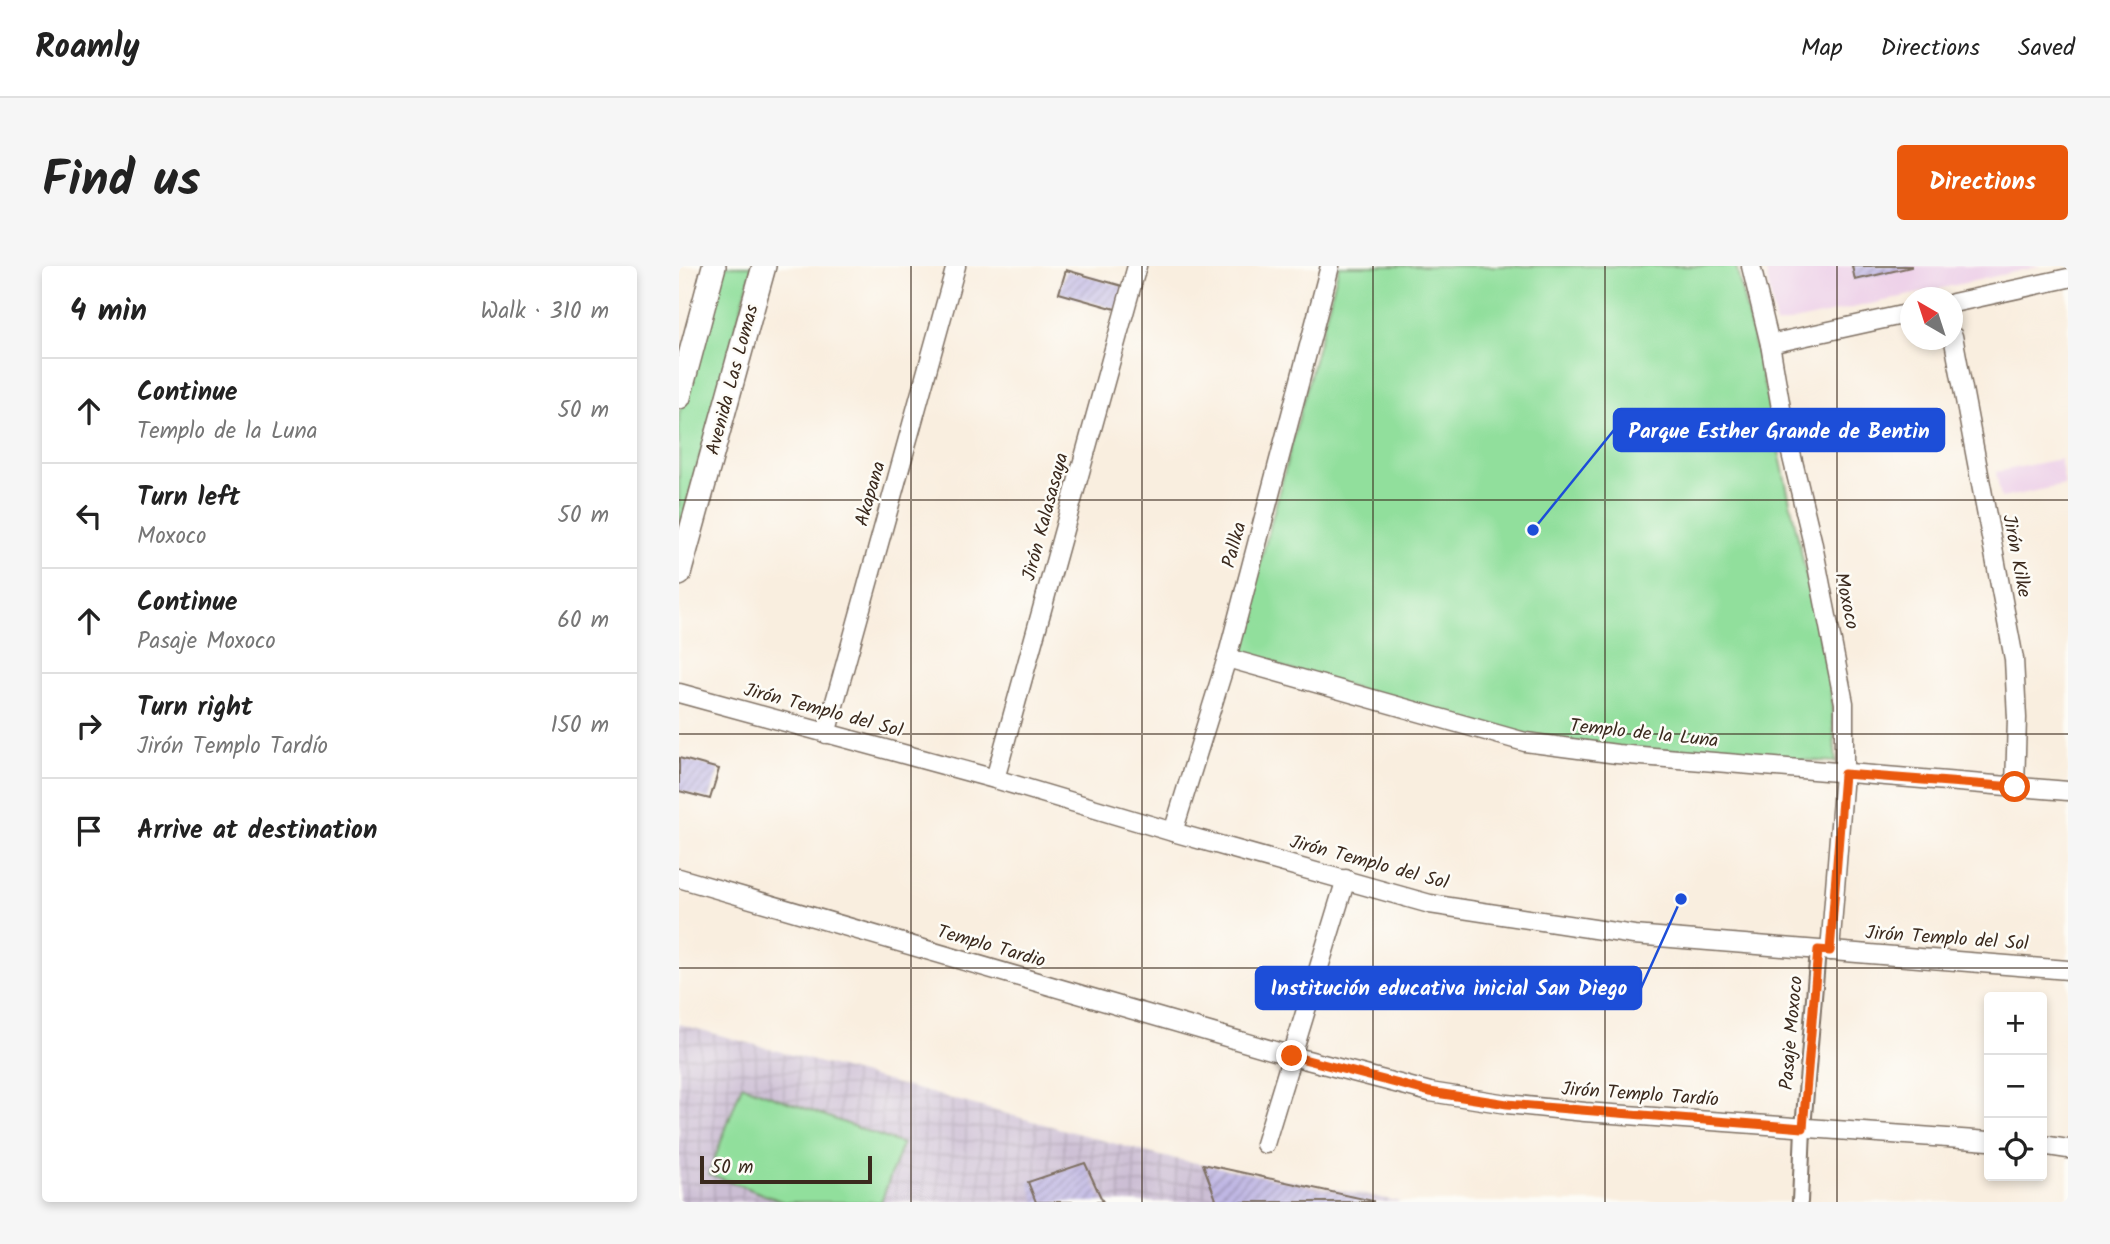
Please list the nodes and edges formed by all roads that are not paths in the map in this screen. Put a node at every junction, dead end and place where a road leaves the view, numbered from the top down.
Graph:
1 (714, 266) edge
2 (764, 266) edge
3 (956, 266) edge
4 (1137, 266) edge
5 (1330, 266) edge
6 (1751, 266) edge
7 (2068, 278) edge
8 (1963, 301) edge
9 (1900, 315) edge
10 (1770, 344) junction
11 (1955, 350) edge
12 (679, 397) edge
13 (679, 574) edge
14 (1227, 658) junction
15 (679, 693) edge
16 (826, 734) junction
17 (1844, 774) junction
18 (995, 779) junction
19 (2015, 787) junction
20 (2068, 790) edge
21 (1173, 832) junction
22 (679, 878) edge
23 (1346, 879) junction
24 (1824, 951) junction
25 (2068, 970) edge
26 (1292, 1056) junction
27 (1803, 1128) junction
28 (1984, 1141) edge
29 (1265, 1144) dead end
30 (2047, 1146) edge
31 (2068, 1149) edge
32 (1800, 1202) edge

1 - 12 street
2 - 13 street, Avenida Las Lomas
3 - 16 street, Akapana
4 - 18 street, Jirón Kalasasaya
5 - 14 street, Pallka
6 - 10 street, Moxoco
7 - 8 street
9 - 10 street
10 - 17 street, Moxoco
11 - 19 street, Jirón Kilke
14 - 17 street, Templo de la Luna
14 - 21 street, Pallka
15 - 16 street, Jirón Templo del Sol
16 - 18 street, Jirón Templo del Sol
17 - 19 street, Templo de la Luna
17 - 24 street, Moxoco
18 - 21 street, Jirón Templo del Sol
19 - 20 street, Templo de la Luna
21 - 23 street, Jirón Templo del Sol
22 - 26 street, Templo Tardio
23 - 24 street, Jirón Templo del Sol
23 - 26 street
24 - 25 street, Jirón Templo del Sol
24 - 27 street, Pasaje Moxoco
26 - 27 street, Jirón Templo Tardío
26 - 29 street
27 - 28 street, Jirón Templo Tardío
27 - 32 street, Pasaje Moxoco
30 - 31 street

